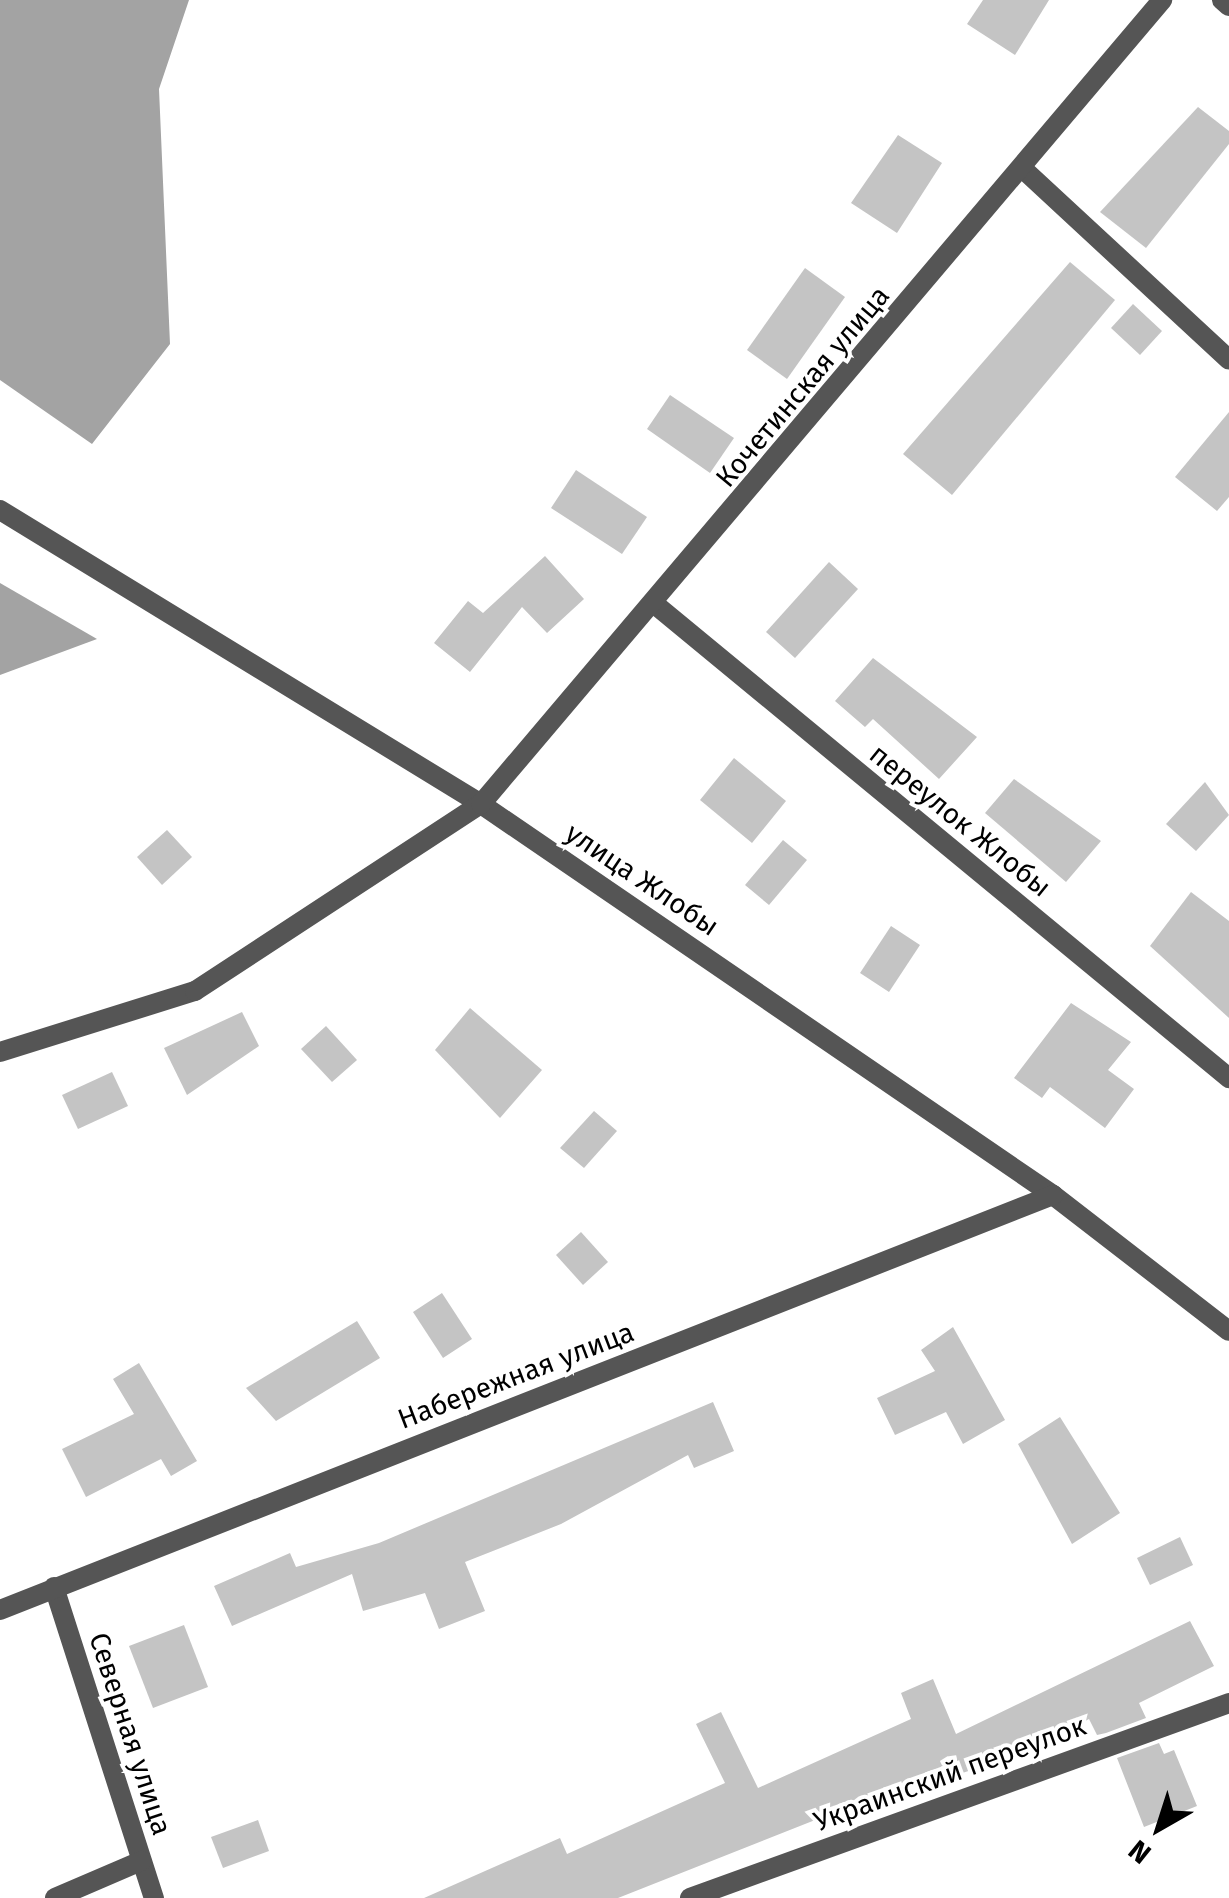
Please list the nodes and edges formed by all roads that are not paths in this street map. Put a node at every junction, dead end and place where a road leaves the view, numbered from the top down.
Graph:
1 (1162, 0) edge
2 (1222, 0) edge
3 (1229, 6) edge
4 (1022, 168) junction
5 (1229, 360) edge
6 (0, 510) edge
7 (656, 606) junction
8 (481, 804) junction
9 (0, 1052) edge
10 (1229, 1078) edge
11 (1053, 1195) junction
12 (1229, 1330) edge
13 (54, 1587) junction
14 (0, 1610) edge
15 (1229, 1702) edge
16 (142, 1862) junction
17 (55, 1898) edge
18 (154, 1898) edge
19 (690, 1898) edge

1 - 4 street, Кочетинская улица
2 - 3 street
4 - 5 street
4 - 7 street, Кочетинская улица
6 - 8 street, улица Жлобы
7 - 8 street, Кочетинская улица
7 - 10 street, переулок Жлобы
8 - 9 street
8 - 11 street, улица Жлобы
11 - 12 street, улица Жлобы
11 - 13 street, Набережная улица
13 - 14 street, Набережная улица
13 - 16 street, Северная улица
15 - 19 street, Украинский переулок
16 - 17 street
16 - 18 street, Северная улица

